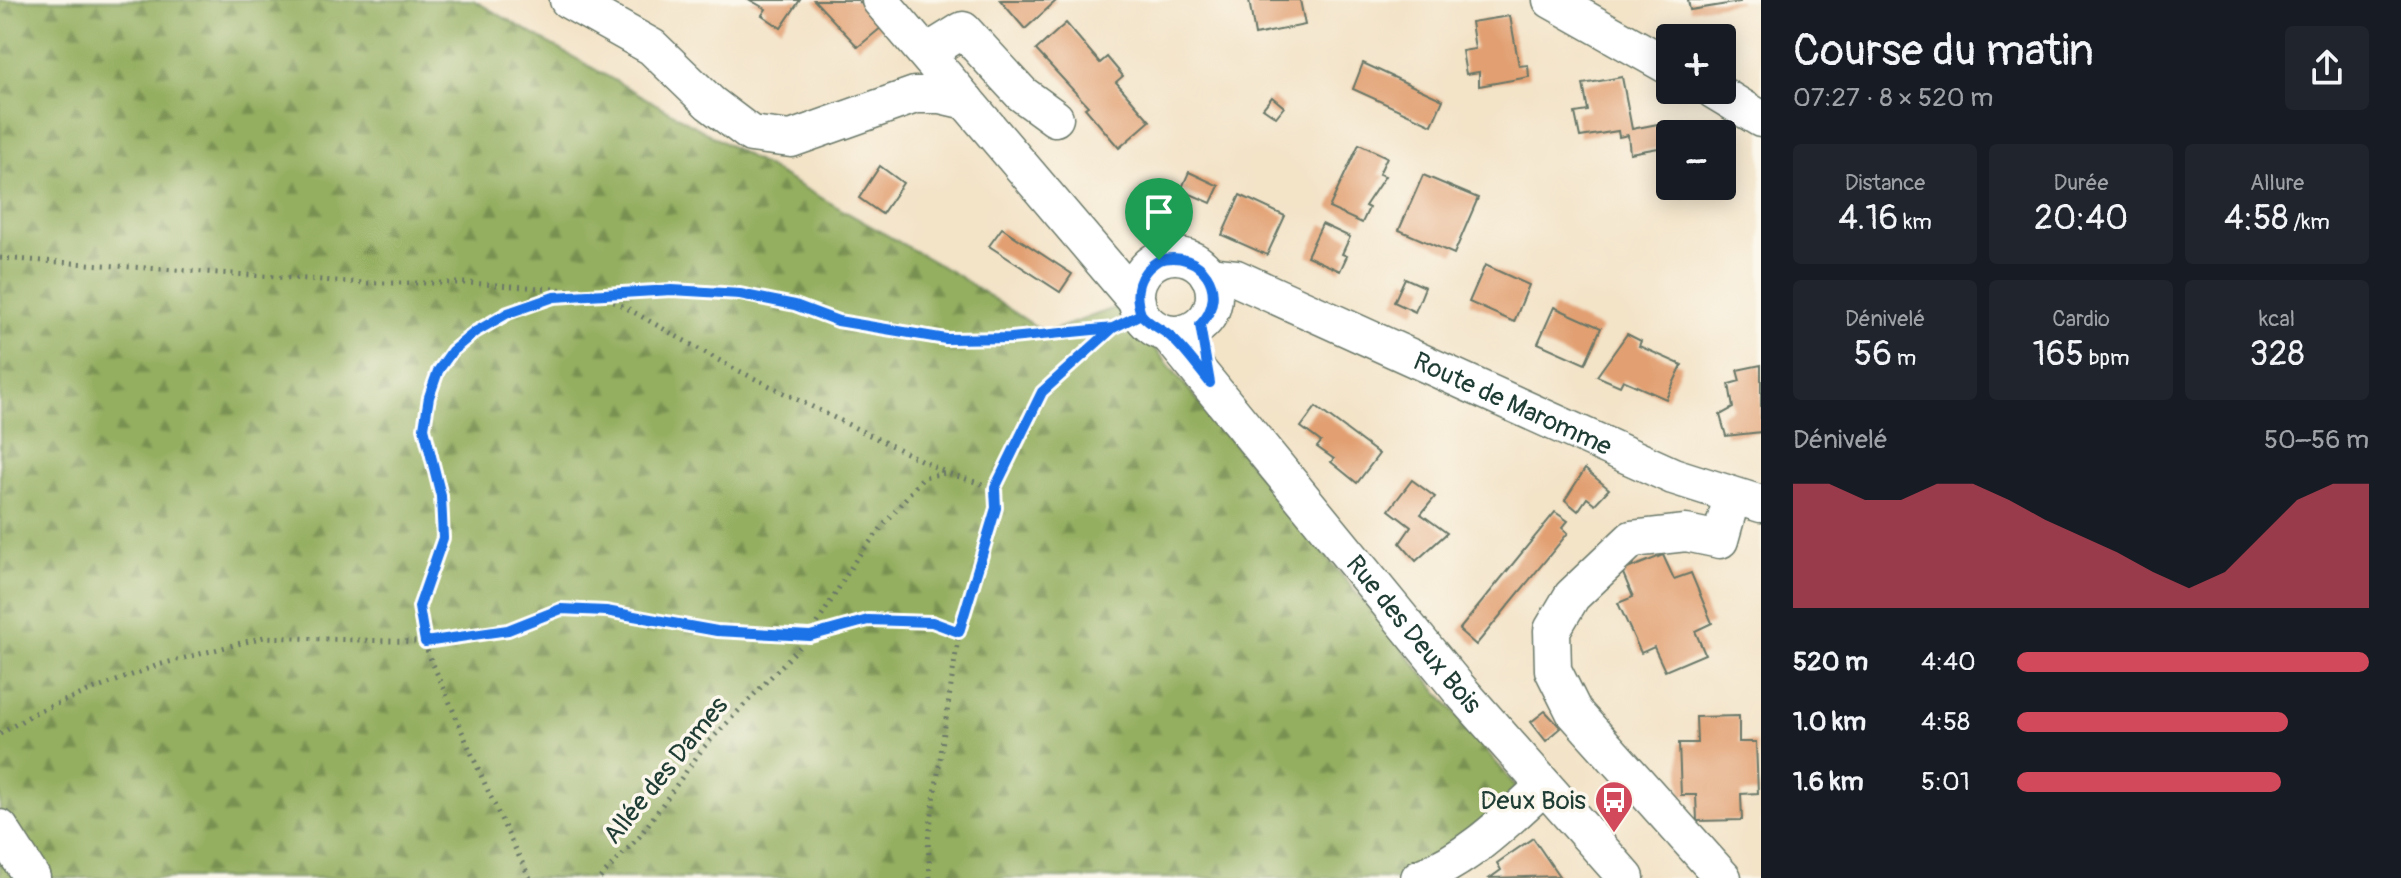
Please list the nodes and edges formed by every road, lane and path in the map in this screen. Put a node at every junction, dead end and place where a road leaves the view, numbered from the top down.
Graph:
1 (568, 0) edge
2 (880, 0) edge
3 (1551, 0) edge
4 (926, 53) junction
5 (1656, 59) edge
6 (966, 101) junction
7 (1736, 104) edge
8 (1055, 118) dead end
9 (1761, 119) edge
10 (1048, 196) junction
11 (0, 258) edge
12 (1159, 260) junction
13 (598, 292) junction
14 (1168, 312) junction
15 (947, 473) junction
16 (995, 488) junction
17 (1747, 500) edge
18 (959, 632) junction
19 (810, 636) junction
20 (425, 642) junction
21 (0, 734) edge
22 (1544, 786) junction
23 (0, 828) edge
24 (32, 878) edge
25 (530, 878) edge
26 (600, 878) edge
27 (930, 878) edge
28 (1419, 878) edge
29 (1626, 878) edge
30 (1723, 878) edge

1 - 6 street
2 - 4 street
3 - 5 street
4 - 6 street
4 - 8 street
6 - 10 street
7 - 9 street
10 - 12 street
10 - 14 street
11 - 13 path
12 - 14 street
12 - 14 street
13 - 14 path
13 - 15 path
13 - 20 path
14 - 16 path
14 - 17 street, Route de Maromme
14 - 22 street, Rue des Deux Bois
15 - 16 path
15 - 19 path, Allée des Dames
16 - 18 path
17 - 30 street
18 - 19 path
18 - 27 path
19 - 20 path
19 - 26 path, Allée des Dames
20 - 21 path
20 - 25 path
22 - 28 street
22 - 29 street, Rue des Deux Bois
23 - 24 street

